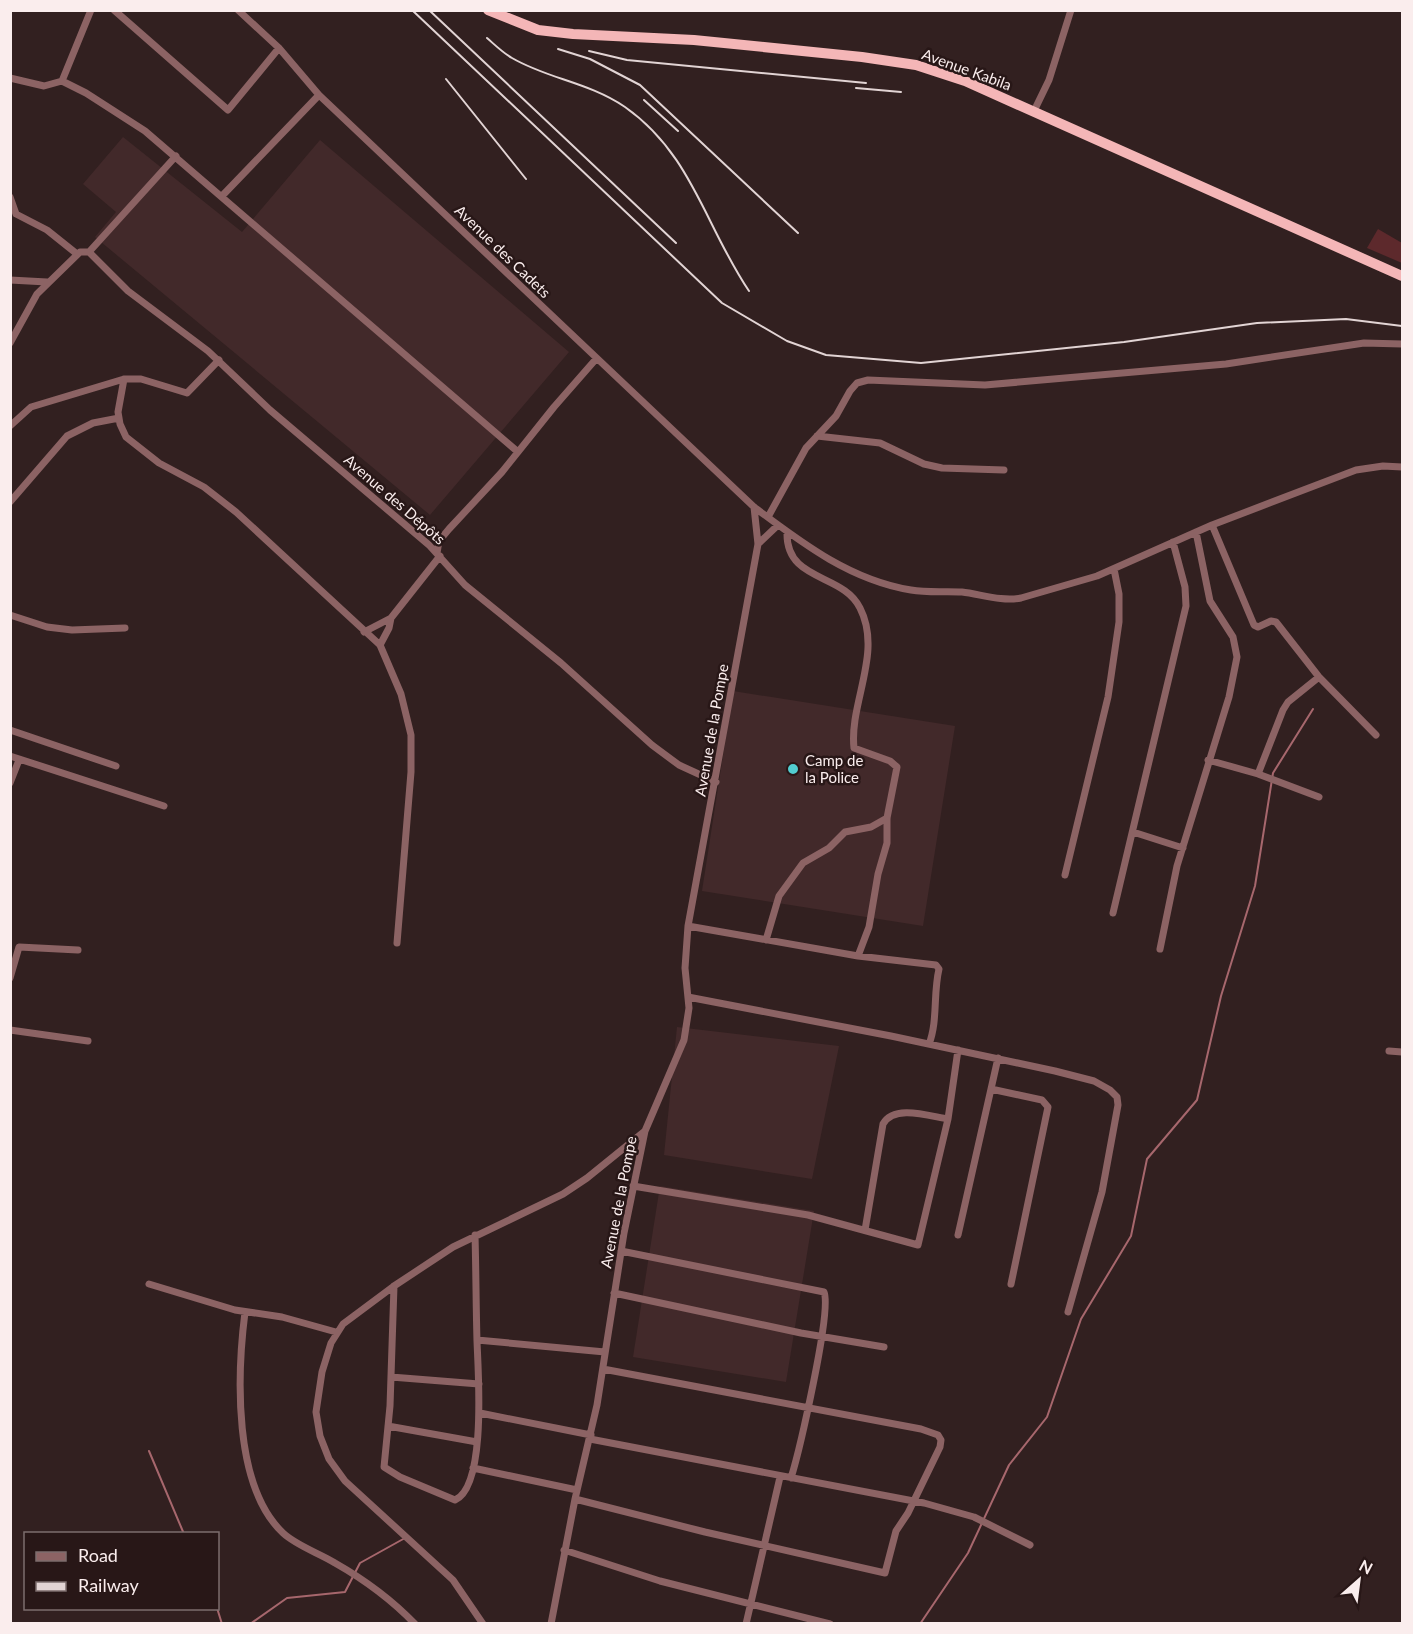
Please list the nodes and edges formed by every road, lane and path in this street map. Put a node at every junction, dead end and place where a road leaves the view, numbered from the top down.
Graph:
1 (91, 10) edge
2 (114, 10) edge
3 (238, 10) edge
4 (488, 10) edge
5 (1071, 10) edge
6 (279, 48) junction
7 (10, 78) edge
8 (62, 81) junction
9 (319, 95) junction
10 (1034, 111) junction
11 (176, 156) junction
12 (222, 196) junction
13 (10, 197) edge
14 (89, 252) junction
15 (77, 254) junction
16 (1402, 276) edge
17 (10, 279) edge
18 (47, 282) junction
19 (10, 343) edge
20 (1402, 344) edge
21 (596, 359) junction
22 (219, 360) junction
23 (124, 379) junction
24 (119, 418) junction
25 (10, 426) edge
26 (817, 436) junction
27 (518, 452) junction
28 (1402, 467) edge
29 (1004, 470) dead end
30 (10, 502) edge
31 (754, 507) junction
32 (768, 517) junction
33 (1212, 525) junction
34 (777, 526) junction
35 (1196, 532) junction
36 (787, 534) junction
37 (439, 541) junction
38 (1173, 542) junction
39 (429, 544) junction
40 (758, 544) junction
41 (439, 554) junction
42 (1114, 569) junction
43 (10, 615) edge
44 (391, 618) junction
45 (125, 628) dead end
46 (364, 632) junction
47 (380, 645) junction
48 (1319, 677) junction
49 (10, 730) edge
50 (1376, 735) dead end
51 (10, 756) edge
52 (19, 760) junction
53 (1208, 760) junction
54 (116, 766) dead end
55 (1258, 774) junction
56 (716, 782) junction
57 (10, 783) edge
58 (1319, 797) dead end
59 (164, 806) dead end
60 (887, 818) junction
61 (1133, 832) junction
62 (1183, 848) junction
63 (1065, 875) dead end
64 (1113, 913) dead end
65 (688, 926) junction
66 (766, 940) junction
67 (397, 943) dead end
68 (1160, 949) dead end
69 (78, 950) dead end
70 (858, 956) junction
71 (10, 978) edge
72 (688, 997) junction
73 (10, 1030) edge
74 (88, 1041) dead end
75 (928, 1044) junction
76 (958, 1050) junction
77 (1389, 1051) dead end
78 (1402, 1052) edge
79 (998, 1058) junction
80 (991, 1089) junction
81 (948, 1119) junction
82 (645, 1131) junction
83 (633, 1186) junction
84 (865, 1230) junction
85 (958, 1234) dead end
86 (475, 1235) junction
87 (621, 1251) junction
88 (149, 1284) dead end
89 (1011, 1284) dead end
90 (394, 1286) junction
91 (615, 1293) junction
92 (245, 1312) junction
93 (1068, 1312) dead end
94 (336, 1332) junction
95 (820, 1337) junction
96 (477, 1340) junction
97 (884, 1347) dead end
98 (605, 1352) junction
99 (603, 1369) junction
100 (391, 1377) junction
101 (479, 1384) junction
102 (808, 1408) junction
103 (480, 1413) junction
104 (388, 1426) junction
105 (591, 1437) junction
106 (477, 1442) junction
107 (473, 1468) junction
108 (780, 1477) junction
109 (791, 1478) junction
110 (577, 1490) junction
111 (575, 1499) junction
112 (913, 1501) junction
113 (763, 1545) junction
114 (1030, 1545) dead end
115 (564, 1550) junction
116 (751, 1604) junction
117 (416, 1623) edge
118 (483, 1623) edge
119 (551, 1623) edge
120 (747, 1623) edge
121 (830, 1623) edge

1 - 8 street
2 - 6 street
3 - 6 street, Avenue des Cadets
4 - 10 highway, Avenue Kabila
5 - 10 street
6 - 9 street, Avenue des Cadets
7 - 8 street
8 - 11 street
9 - 12 street
9 - 21 street, Avenue des Cadets
10 - 16 highway, Avenue Kabila
11 - 12 street
11 - 14 street
12 - 27 street
13 - 15 street
14 - 15 street
14 - 22 street, Avenue des Dépôts
15 - 18 street
17 - 18 street
18 - 19 street
20 - 26 street
21 - 27 street
21 - 31 street, Avenue des Cadets
22 - 23 street
22 - 39 street, Avenue des Dépôts
23 - 24 street
23 - 25 street
24 - 30 street
24 - 46 street
26 - 29 street
26 - 32 street
27 - 37 street
28 - 33 street, Avenue des Cadets
31 - 32 street, Avenue des Cadets
31 - 40 street, Avenue de la Pompe
32 - 34 street, Avenue des Cadets
33 - 35 street, Avenue des Cadets
33 - 48 street
34 - 36 street, Avenue des Cadets
34 - 40 street
35 - 38 street, Avenue des Cadets
35 - 53 street
36 - 42 street, Avenue des Cadets
36 - 60 street
37 - 39 street
37 - 41 street
38 - 42 street, Avenue des Cadets
38 - 61 street
39 - 41 street, Avenue des Dépôts
40 - 56 street, Avenue de la Pompe
41 - 44 street
41 - 56 street, Avenue des Dépôts
42 - 63 street
43 - 45 street
44 - 46 street
44 - 47 street
46 - 47 street
47 - 67 street
48 - 50 street
48 - 55 street
49 - 54 street
51 - 52 street
52 - 57 street
52 - 59 street
53 - 55 street
53 - 62 street
55 - 58 street
56 - 65 street, Avenue de la Pompe
60 - 66 street
60 - 70 street
61 - 62 street
61 - 64 street
62 - 68 street
65 - 66 street
65 - 72 street, Avenue de la Pompe
66 - 70 street
69 - 71 street
70 - 75 street
72 - 75 street
72 - 82 street, Avenue de la Pompe
73 - 74 street
75 - 76 street
76 - 79 street
76 - 81 street
77 - 78 street
79 - 80 street
79 - 93 street
80 - 85 street
80 - 89 street
81 - 84 street
81 - 84 street
82 - 83 street, Avenue de la Pompe
82 - 86 street
83 - 84 street
83 - 87 street, Avenue de la Pompe
86 - 90 street
86 - 96 street
87 - 91 street, Avenue de la Pompe
87 - 95 street
88 - 92 street
90 - 94 street
90 - 100 street
91 - 95 street
91 - 98 street, Avenue de la Pompe
92 - 94 street
92 - 117 street
94 - 118 street
95 - 97 street
95 - 102 street
96 - 98 street
96 - 101 street
98 - 99 street, Avenue de la Pompe
99 - 102 street
99 - 105 street, Avenue de la Pompe
100 - 101 street
100 - 104 street
101 - 103 street
102 - 109 street
102 - 112 street
103 - 105 street
103 - 106 street
104 - 106 street
104 - 107 street
105 - 108 street
105 - 110 street, Avenue de la Pompe
106 - 107 street
107 - 110 street
108 - 109 street
108 - 113 street
109 - 112 street
110 - 111 street, Avenue de la Pompe
111 - 113 street
111 - 115 street, Avenue de la Pompe
112 - 113 street
112 - 114 street
113 - 116 street
115 - 116 street
115 - 119 street, Avenue de la Pompe
116 - 120 street
116 - 121 street

